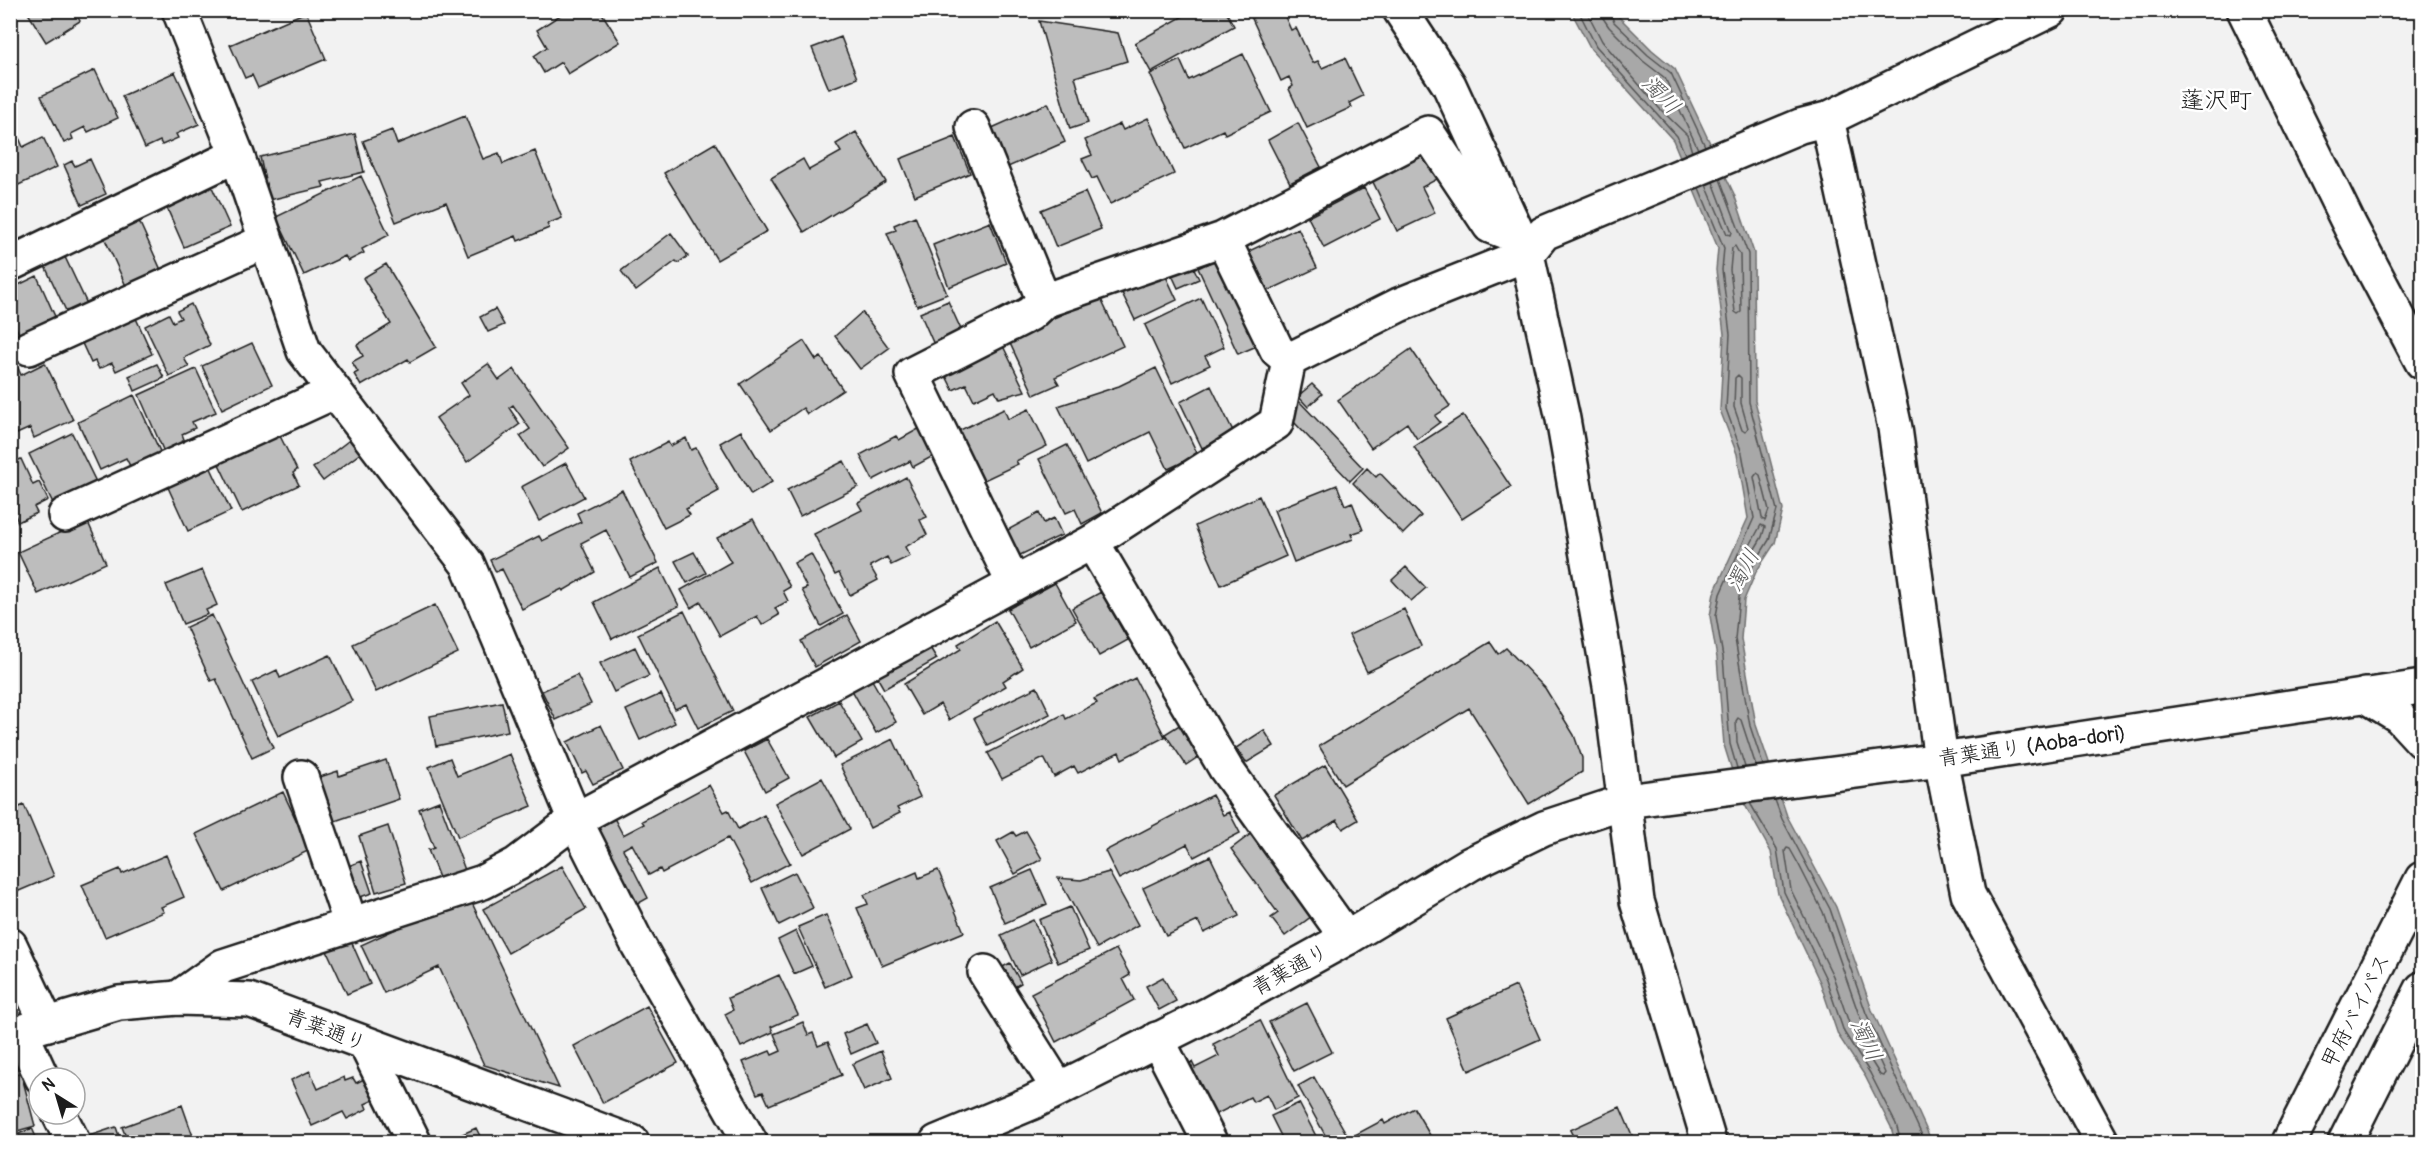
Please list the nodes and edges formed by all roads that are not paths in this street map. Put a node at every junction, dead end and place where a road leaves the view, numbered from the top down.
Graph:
1 (179, 10) edge
2 (1400, 10) edge
3 (2051, 10) edge
4 (2244, 10) edge
5 (1814, 122) junction
6 (972, 127) dead end
7 (237, 155) junction
8 (1223, 239) junction
9 (265, 241) junction
10 (1530, 241) junction
11 (10, 264) edge
12 (1044, 301) junction
13 (29, 348) dead end
14 (1289, 360) junction
15 (2422, 362) edge
16 (334, 392) junction
17 (65, 515) dead end
18 (1092, 542) junction
19 (1014, 584) junction
20 (2422, 687) edge
21 (2365, 695) junction
22 (2422, 741) edge
23 (1932, 761) junction
24 (301, 777) dead end
25 (1634, 800) junction
26 (575, 820) junction
27 (2422, 879) edge
28 (351, 925) junction
29 (1347, 938) junction
30 (10, 945) edge
31 (985, 972) dead end
32 (2422, 989) edge
33 (178, 998) junction
34 (26, 1030) edge
35 (1157, 1040) junction
36 (366, 1045) junction
37 (38, 1066) edge
38 (1058, 1088) junction
39 (65, 1126) edge
40 (402, 1139) edge
41 (73, 1143) edge
42 (632, 1143) edge
43 (750, 1143) edge
44 (937, 1143) edge
45 (1210, 1143) edge
46 (1709, 1143) edge
47 (2103, 1143) edge
48 (2289, 1143) edge
49 (2345, 1143) edge

1 - 7 main road
2 - 10 main road
3 - 5 main road
4 - 15 main road
5 - 10 main road
5 - 23 main road
6 - 12 main road
7 - 9 main road
7 - 11 main road
8 - 10 main road
8 - 12 main road
8 - 14 main road
9 - 13 main road
9 - 16 main road
10 - 14 main road
10 - 25 main road
12 - 19 main road
14 - 18 main road
16 - 17 main road
16 - 26 main road
18 - 19 main road
18 - 29 main road
19 - 26 main road
20 - 21 main road, 青葉通り (Aoba-dori)
21 - 22 main road
21 - 23 main road, 青葉通り (Aoba-dori)
23 - 25 main road, 青葉通り (Aoba-dori)
23 - 47 main road
24 - 28 main road
25 - 29 main road, 青葉通り
25 - 46 main road
26 - 28 main road
26 - 43 main road
27 - 48 main road, 甲府バイパス
28 - 33 main road
29 - 35 main road, 青葉通り
30 - 34 main road
31 - 38 main road
32 - 49 main road
33 - 34 main road, 青葉通り
33 - 36 main road, 青葉通り
34 - 37 main road
35 - 38 main road, 青葉通り
35 - 45 main road
36 - 40 main road
36 - 42 main road, 青葉通り
38 - 44 main road, 青葉通り
39 - 41 main road

